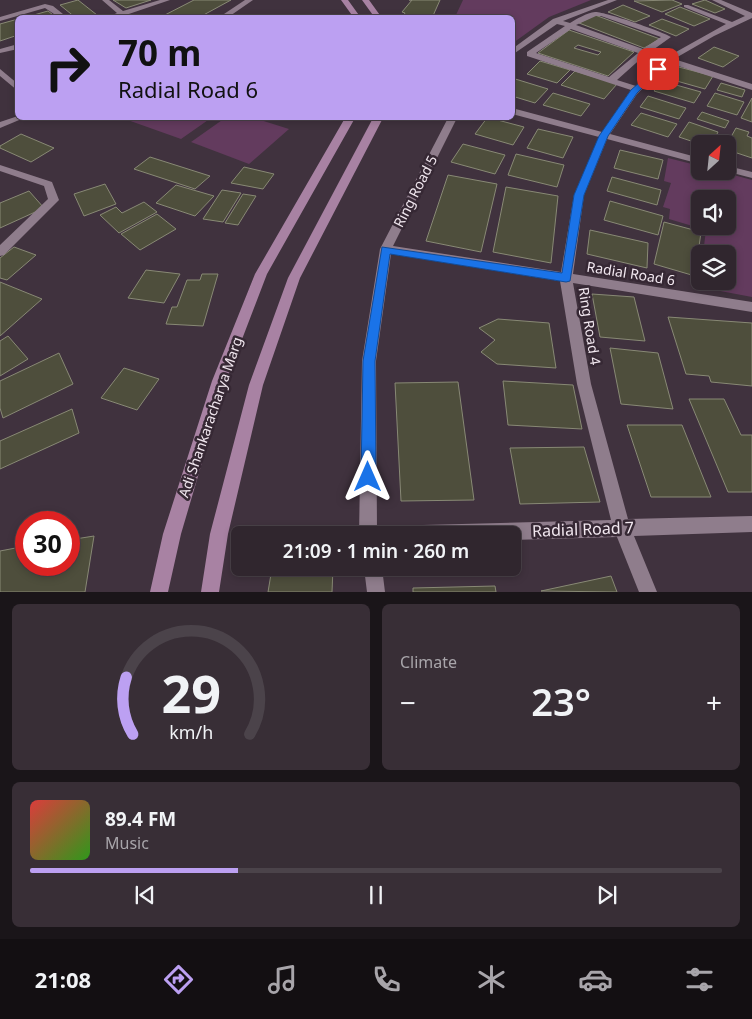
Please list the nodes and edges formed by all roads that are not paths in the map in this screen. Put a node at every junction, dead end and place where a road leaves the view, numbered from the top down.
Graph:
1 (105, 0) edge
2 (167, 0) edge
3 (250, 0) edge
4 (344, 0) edge
5 (365, 0) edge
6 (614, 0) edge
7 (696, 0) edge
8 (715, 0) edge
9 (723, 7) dead end
10 (121, 14) junction
11 (61, 15) edge
12 (118, 15) edge
13 (226, 15) edge
14 (356, 15) edge
15 (377, 15) edge
16 (751, 16) edge
17 (716, 18) junction
18 (0, 19) edge
19 (558, 20) junction
20 (731, 24) junction
21 (572, 25) junction
22 (15, 47) edge
23 (640, 50) junction
24 (0, 51) edge
25 (515, 51) edge
26 (530, 54) junction
27 (663, 57) junction
28 (0, 71) edge
29 (611, 80) junction
30 (750, 84) edge
31 (15, 86) edge
32 (637, 88) junction
33 (515, 112) edge
34 (15, 119) edge
35 (349, 120) edge
36 (377, 120) edge
37 (451, 120) edge
38 (0, 125) edge
39 (604, 136) junction
40 (691, 159) edge
41 (0, 168) edge
42 (736, 171) edge
43 (752, 175) edge
44 (386, 250) junction
45 (0, 252) edge
46 (566, 278) junction
47 (752, 307) edge
48 (752, 524) edge
49 (368, 526) edge
50 (622, 528) junction
51 (521, 531) edge
52 (374, 576) edge
53 (159, 592) edge
54 (210, 592) edge
55 (376, 592) edge
56 (648, 592) edge

1 - 10 street
2 - 10 street
3 - 13 street
4 - 14 main road
5 - 15 main road
6 - 19 street
7 - 17 street
8 - 16 street
9 - 17 street
10 - 12 street
11 - 18 street
16 - 20 street, Ring Road 4
17 - 20 street
19 - 21 street
19 - 25 street
20 - 27 street, Ring Road 4
21 - 23 street
21 - 23 street
21 - 26 street
22 - 24 street
23 - 27 street
23 - 29 street
25 - 26 street
26 - 29 street
27 - 30 street
27 - 32 street, Ring Road 4
28 - 31 street
29 - 32 street
32 - 39 street, Ring Road 4
33 - 39 street
34 - 38 street
35 - 53 main road, Adi Shankaracharya Marg
36 - 54 main road
37 - 44 street, Ring Road 5
39 - 40 street
39 - 46 street, Ring Road 4
41 - 45 street
42 - 43 street
44 - 46 street, Radial Road 6
44 - 49 street, Ring Road 5
46 - 47 street, Radial Road 6
46 - 50 street, Ring Road 4
48 - 50 street, Radial Road 7
50 - 51 street, Radial Road 7
50 - 56 street, Ring Road 4
52 - 55 street

